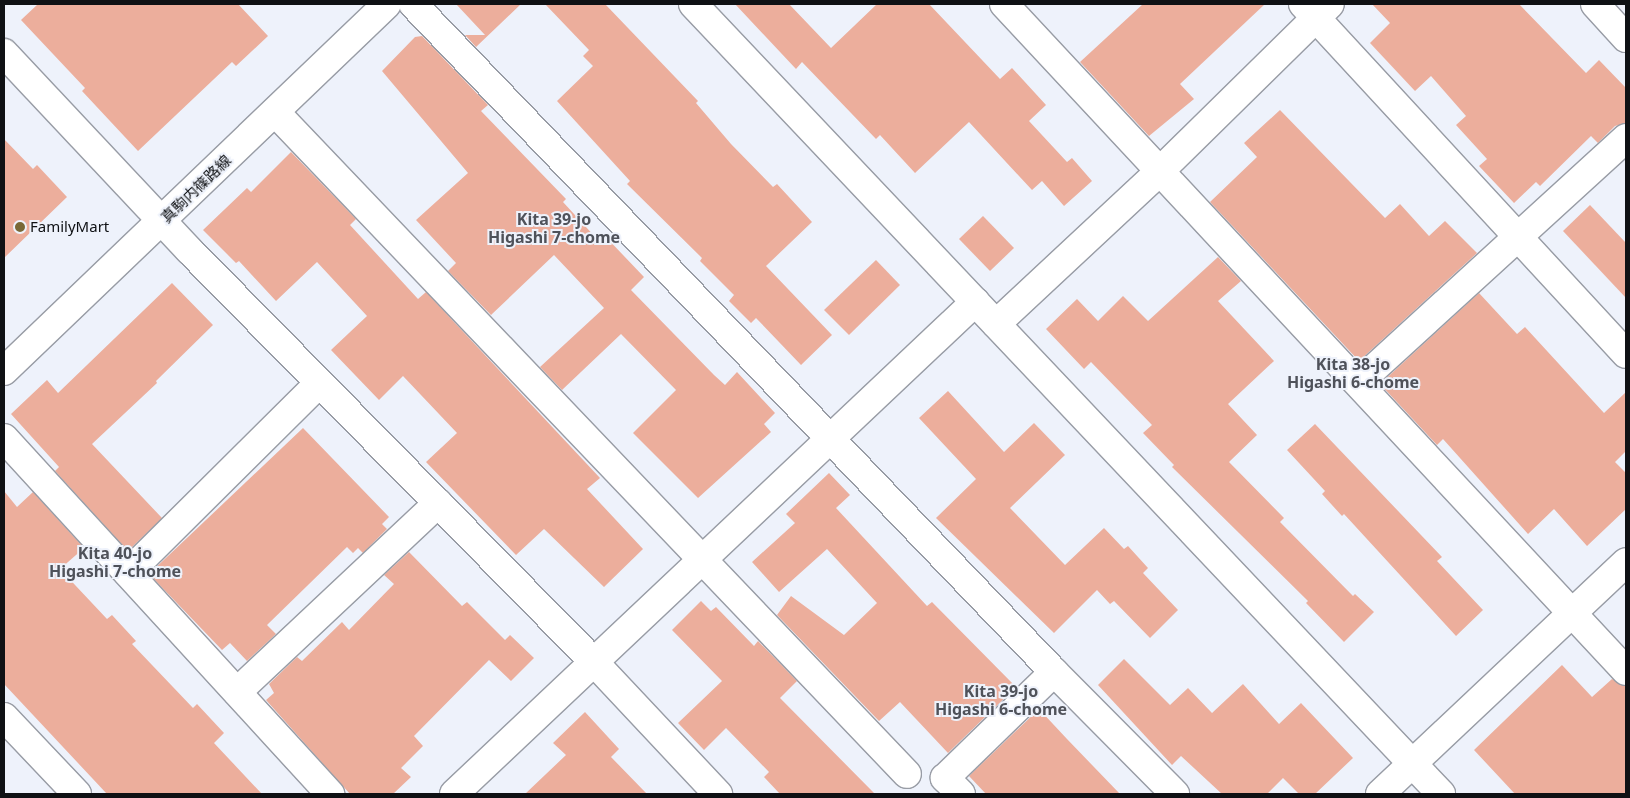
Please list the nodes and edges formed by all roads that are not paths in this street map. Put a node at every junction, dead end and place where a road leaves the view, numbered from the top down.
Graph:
1 (387, 4) edge
2 (413, 4) edge
3 (693, 4) edge
4 (1004, 4) edge
5 (1594, 4) edge
6 (1316, 8) edge
7 (1623, 27) edge
8 (4, 53) edge
9 (275, 112) junction
10 (1626, 138) edge
11 (1160, 171) junction
12 (164, 221) junction
13 (1518, 238) junction
14 (975, 302) junction
15 (996, 324) junction
16 (1626, 354) edge
17 (4, 371) edge
18 (1359, 382) junction
19 (320, 383) junction
20 (831, 437) junction
21 (4, 438) edge
22 (438, 503) junction
23 (704, 558) junction
24 (1626, 562) edge
25 (128, 573) junction
26 (1572, 613) junction
27 (593, 662) junction
28 (1626, 671) edge
29 (1054, 672) junction
30 (237, 692) junction
31 (4, 717) edge
32 (1412, 763) junction
33 (907, 774) dead end
34 (78, 794) edge
35 (330, 794) edge
36 (454, 794) edge
37 (718, 794) edge
38 (961, 794) edge
39 (1175, 794) edge
40 (1380, 794) edge
41 (1441, 794) edge

1 - 9 street, 真駒内篠路線
2 - 20 street
3 - 14 street
4 - 11 street
5 - 7 street
6 - 11 street
6 - 13 street
8 - 12 street
9 - 12 street, 真駒内篠路線
9 - 23 street
10 - 13 street
11 - 15 street
11 - 18 street
12 - 17 street, 真駒内篠路線
12 - 19 street
13 - 16 street
13 - 18 street
14 - 15 street
14 - 20 street
15 - 32 street
18 - 26 street
19 - 22 street
19 - 25 street
20 - 23 street
20 - 29 street
21 - 25 street
22 - 27 street
22 - 30 street
23 - 27 street
23 - 33 street
24 - 26 street
25 - 30 street
26 - 28 street
26 - 32 street
27 - 36 street
27 - 37 street
29 - 38 street
29 - 39 street
30 - 35 street
31 - 34 street
32 - 40 street
32 - 41 street

